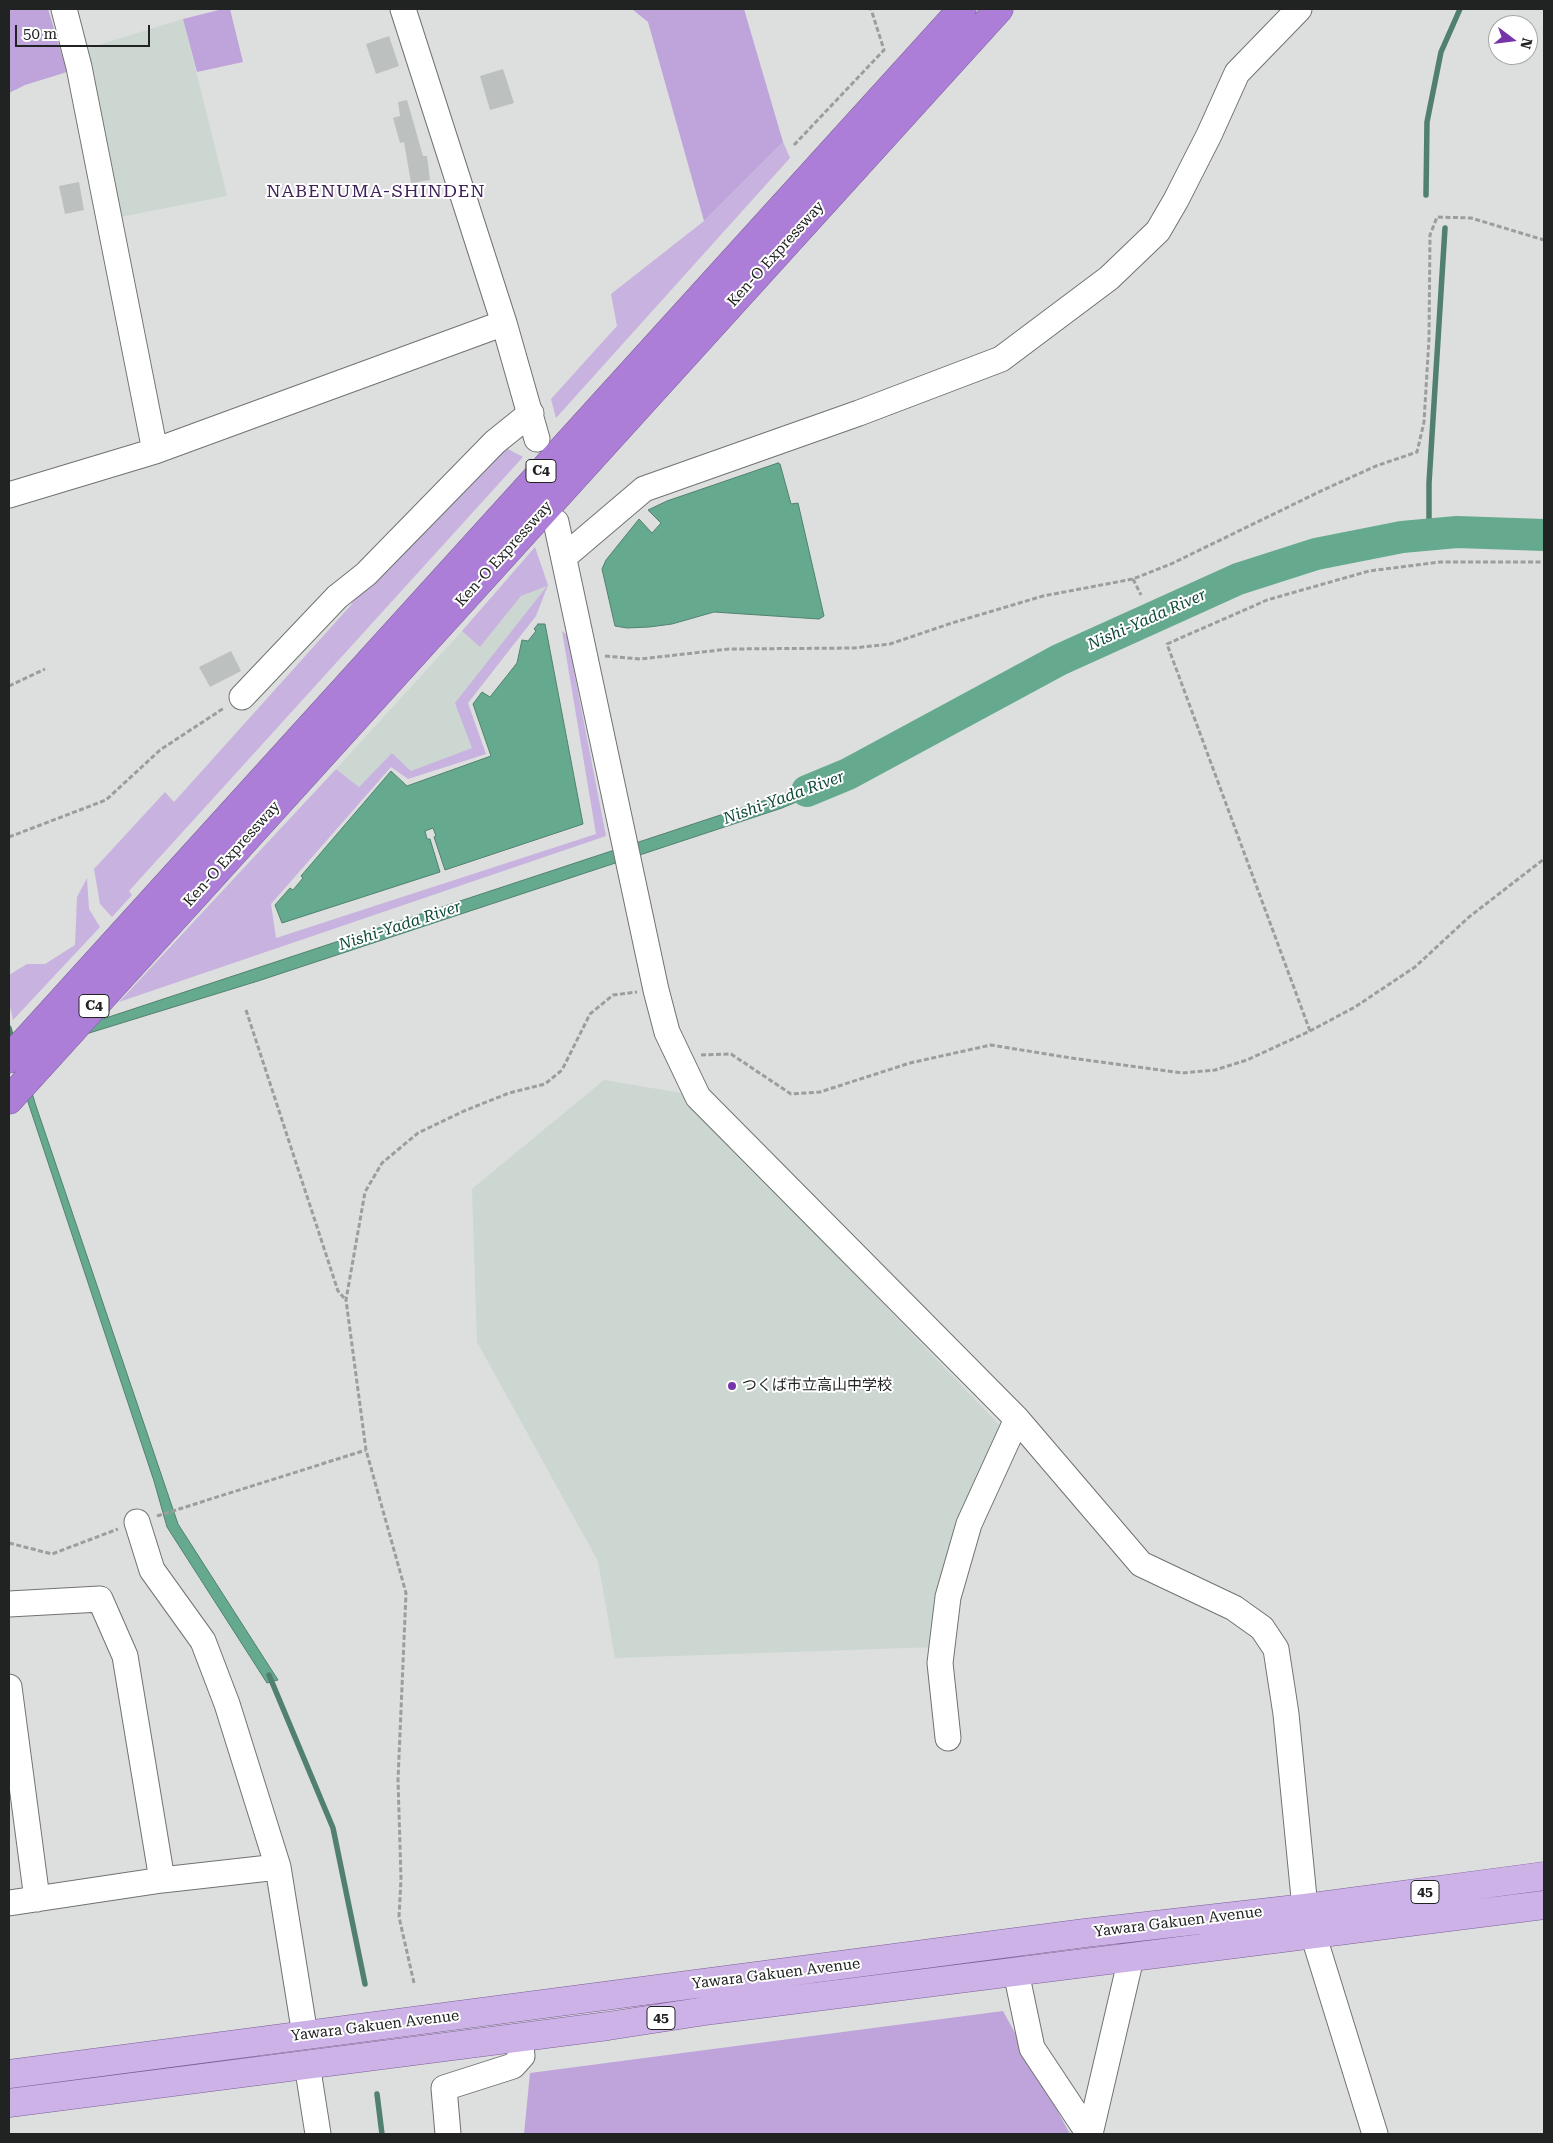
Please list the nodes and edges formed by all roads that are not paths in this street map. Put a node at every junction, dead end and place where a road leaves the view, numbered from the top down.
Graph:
1 (64, 9) edge
2 (403, 9) edge
3 (962, 9) edge
4 (999, 9) edge
5 (1299, 9) edge
6 (504, 323) junction
7 (530, 412) junction
8 (537, 439) dead end
9 (155, 451) junction
10 (9, 495) edge
11 (556, 522) dead end
12 (564, 558) junction
13 (242, 696) road end
14 (9, 1059) edge
15 (9, 1100) edge
16 (1017, 1419) junction
17 (137, 1522) road end
18 (9, 1604) edge
19 (9, 1687) edge
20 (948, 1738) dead end
21 (278, 1867) junction
22 (1544, 1876) edge
23 (162, 1880) junction
24 (37, 1899) junction
25 (9, 1903) edge
26 (1544, 1905) edge
27 (1305, 1908) junction
28 (1313, 1934) junction
29 (1131, 1958) junction
30 (1016, 1972) junction
31 (305, 2035) junction
32 (520, 2037) junction
33 (307, 2064) junction
34 (9, 2074) edge
35 (9, 2103) edge
36 (318, 2134) edge
37 (448, 2134) edge
38 (1090, 2134) edge
39 (1375, 2134) edge

1 - 9 street
2 - 6 street
3 - 14 highway, Ken-O Expressway / C4
4 - 15 highway, Ken-O Expressway / C4
5 - 12 street
6 - 7 street
6 - 9 street
7 - 8 street
7 - 13 street
9 - 10 street
11 - 12 street
12 - 16 street
16 - 20 street
16 - 27 street
17 - 21 street
18 - 23 street
19 - 24 street
21 - 23 street
21 - 31 street
22 - 27 main road, Yawara Gakuen Avenue / 45
23 - 24 street
24 - 25 street
26 - 28 main road, Yawara Gakuen Avenue / 45
27 - 28 street
27 - 31 main road, Yawara Gakuen Avenue / 45
28 - 29 main road, Yawara Gakuen Avenue / 45
28 - 39 street
29 - 30 main road, Yawara Gakuen Avenue / 45
29 - 38 street
30 - 32 main road, Yawara Gakuen Avenue / 45
30 - 38 street
31 - 34 main road, Yawara Gakuen Avenue / 45
32 - 33 main road, Yawara Gakuen Avenue / 45
32 - 37 street
33 - 35 main road, Yawara Gakuen Avenue / 45
33 - 36 street

